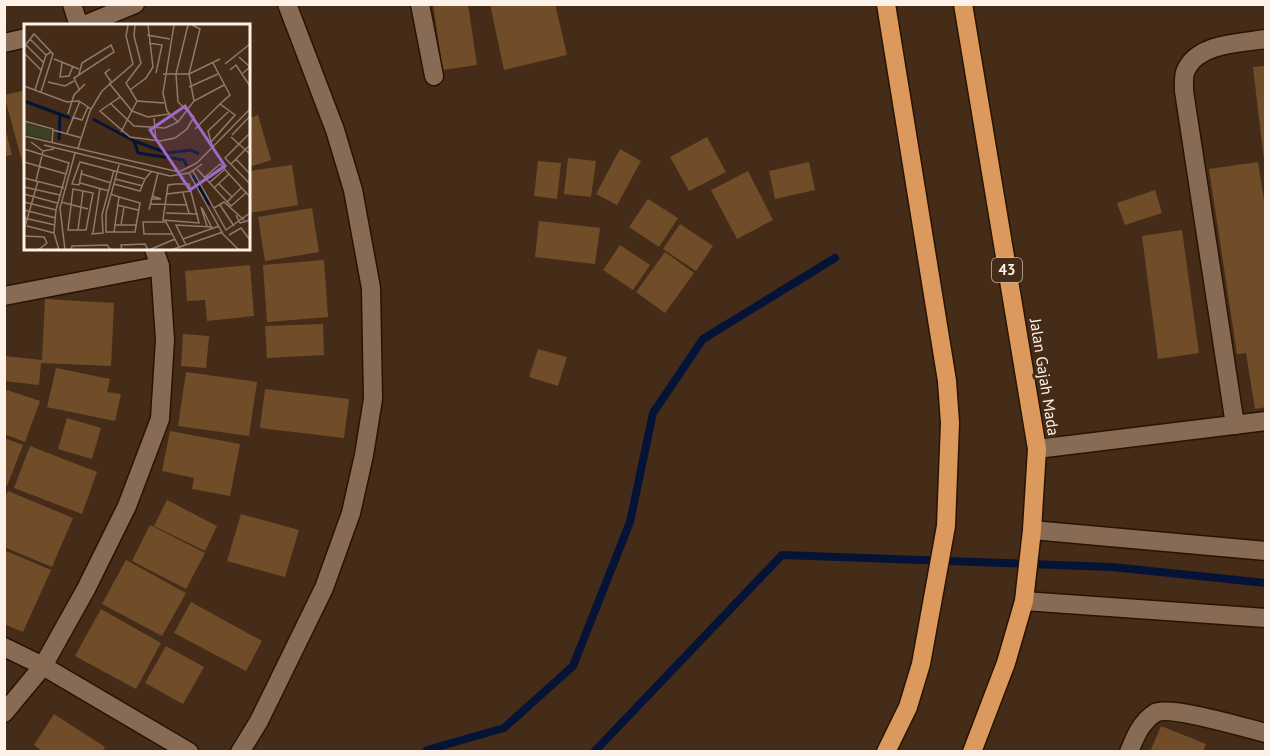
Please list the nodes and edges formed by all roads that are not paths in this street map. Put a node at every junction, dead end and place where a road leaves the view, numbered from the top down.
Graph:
1 (72, 4) edge
2 (135, 4) edge
3 (287, 4) edge
4 (420, 4) edge
5 (886, 4) edge
6 (963, 4) edge
7 (80, 24) edge
8 (86, 24) edge
9 (24, 38) edge
10 (1266, 39) edge
11 (4, 43) edge
12 (434, 76) dead end
13 (157, 258) edge
14 (4, 296) edge
15 (1266, 421) edge
16 (1235, 425) junction
17 (1037, 449) junction
18 (1032, 534) junction
19 (1266, 551) edge
20 (1024, 601) junction
21 (1266, 618) edge
22 (4, 647) edge
23 (44, 666) junction
24 (4, 712) edge
25 (1266, 733) edge
26 (189, 752) edge
27 (240, 752) edge
28 (886, 752) edge
29 (972, 752) edge
30 (1129, 752) edge

1 - 7 street
2 - 8 street
3 - 27 street
4 - 12 street
5 - 28 highway
6 - 17 highway, Jalan Gajah Mada / 43
9 - 11 street
10 - 16 street
13 - 14 street
13 - 23 street
15 - 16 street
16 - 17 street
17 - 18 highway, Jalan Gajah Mada / 43
18 - 19 street
18 - 20 highway, Jalan Gajah Mada / 43
20 - 21 street
20 - 29 highway, Jalan Gajah Mada / 43
22 - 23 street
23 - 24 street
23 - 26 street
25 - 30 street

